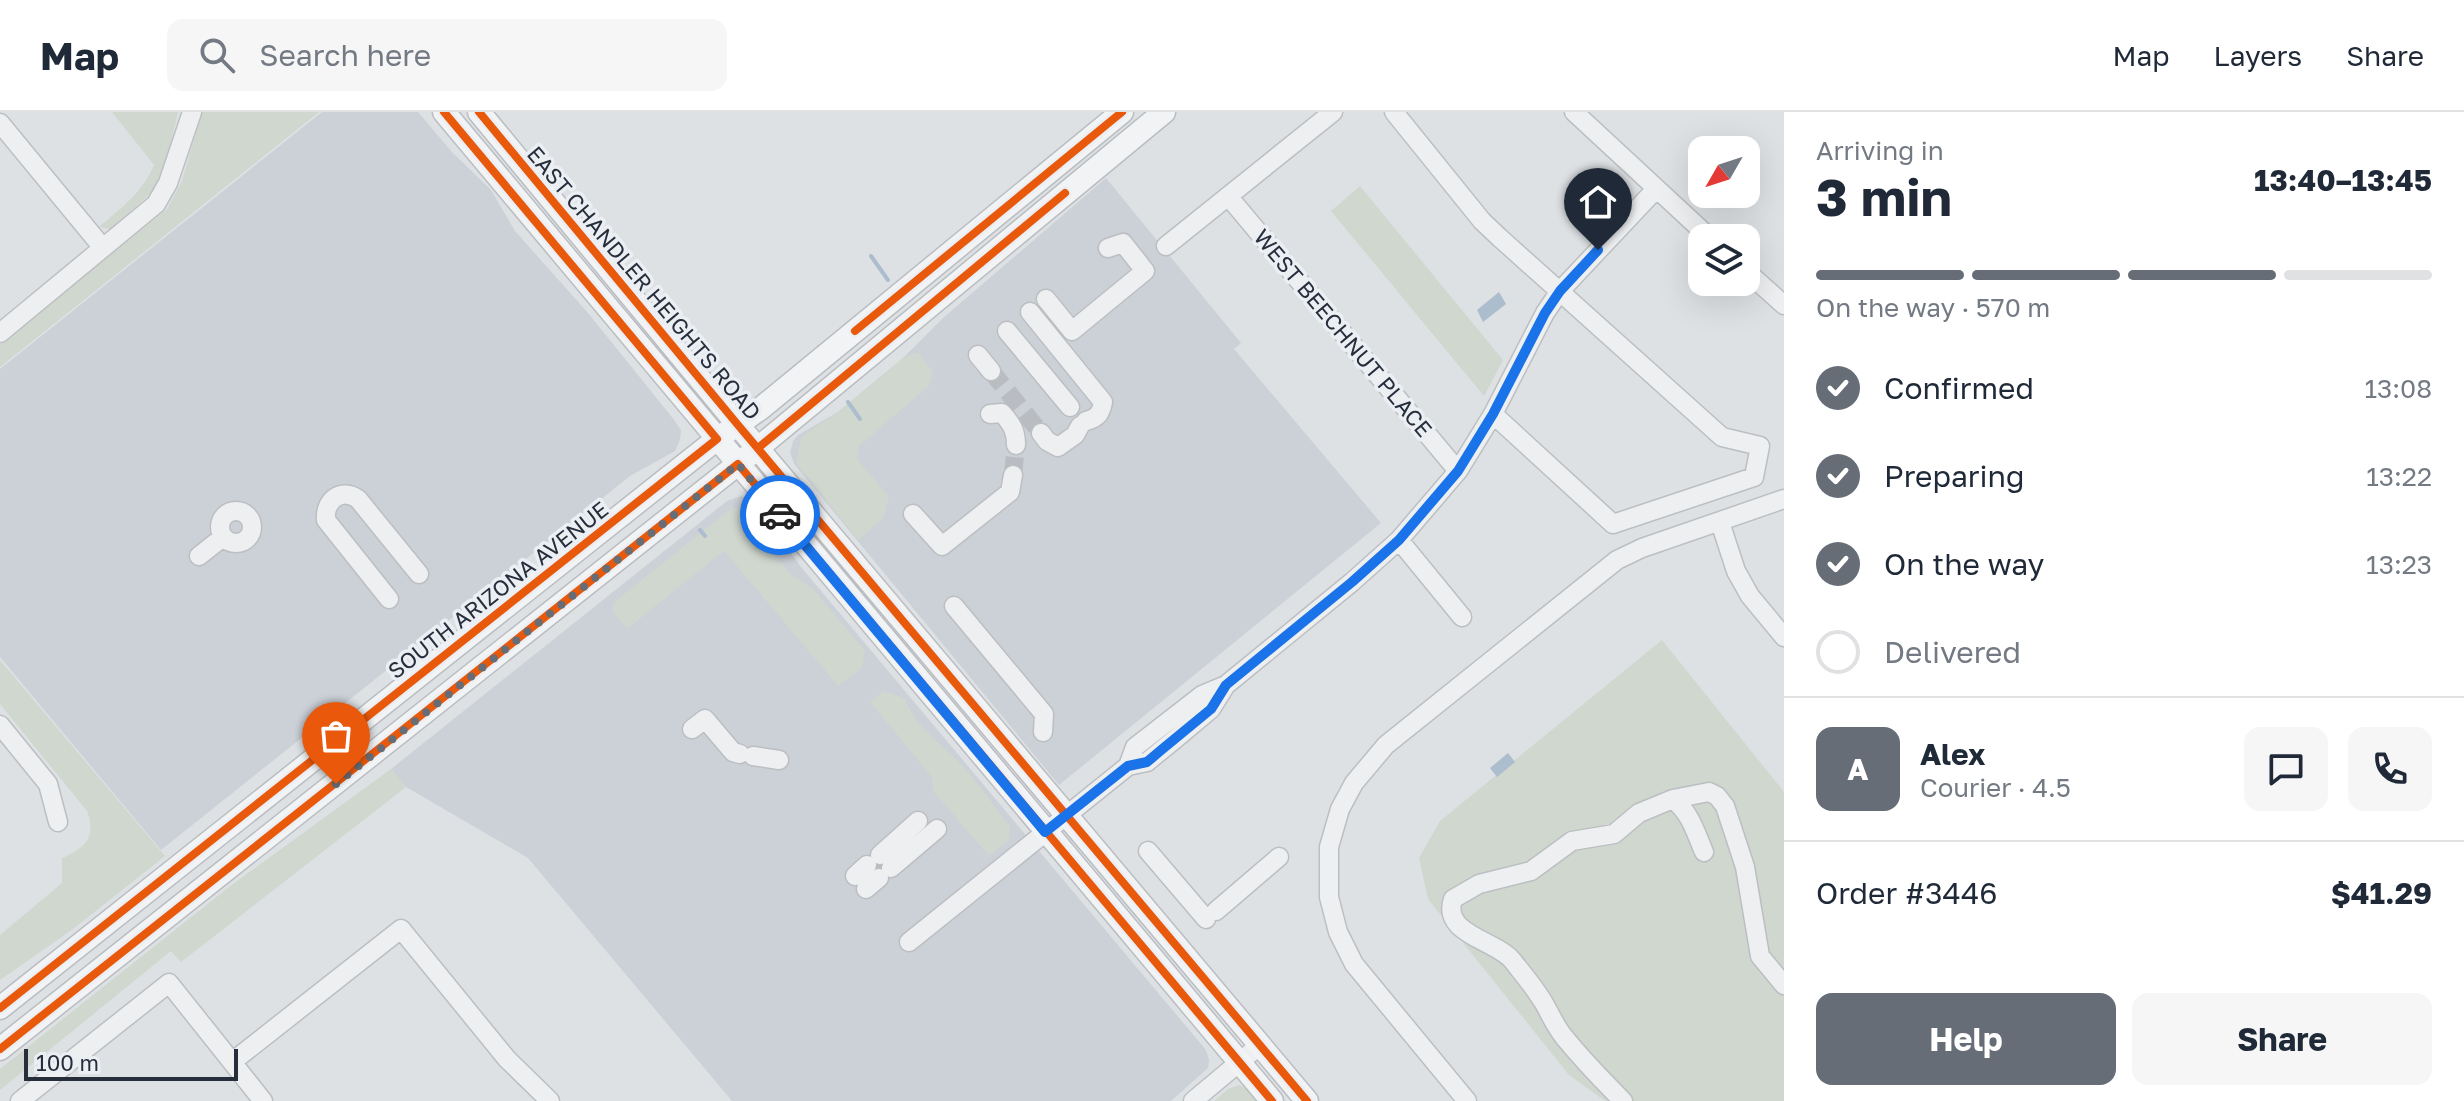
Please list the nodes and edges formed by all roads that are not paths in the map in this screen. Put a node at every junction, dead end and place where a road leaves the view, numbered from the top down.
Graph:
1 (192, 112) edge
2 (444, 112) edge
3 (479, 112) edge
4 (1122, 112) edge
5 (1164, 112) edge
6 (1333, 112) edge
7 (1394, 112) edge
8 (1574, 112) edge
9 (0, 123) edge
10 (1048, 173) junction
11 (1656, 189) junction
12 (1065, 193) junction
13 (1228, 196) junction
14 (1695, 224) edge
15 (1166, 246) dead end
16 (103, 248) junction
17 (1108, 248) dead end
18 (1760, 284) edge
19 (1560, 291) junction
20 (1046, 299) dead end
21 (1784, 305) edge
22 (1030, 312) dead end
23 (1007, 331) dead end
24 (0, 333) edge
25 (978, 355) dead end
26 (991, 371) tunnel mouth
27 (1070, 407) dead end
28 (990, 414) dead end
29 (1493, 414) junction
30 (738, 425) junction
31 (1041, 433) dead end
32 (717, 439) junction
33 (1016, 445) tunnel mouth
34 (758, 448) junction
35 (738, 464) junction
36 (1458, 471) junction
37 (1013, 475) tunnel mouth
38 (1784, 499) edge
39 (913, 514) dead end
40 (1720, 522) junction
41 (223, 537) dead end
42 (1399, 540) junction
43 (199, 556) dead end
44 (419, 574) dead end
45 (389, 599) dead end
46 (954, 606) dead end
47 (1462, 617) dead end
48 (1784, 637) edge
49 (0, 725) edge
50 (692, 729) dead end
51 (1043, 732) dead end
52 (1015, 755) junction
53 (779, 760) dead end
54 (996, 772) junction
55 (1673, 799) junction
56 (1067, 815) junction
57 (58, 822) dead end
58 (1045, 832) junction
59 (1148, 851) dead end
60 (1704, 852) dead end
61 (1279, 857) dead end
62 (875, 875) joint
63 (909, 942) dead end
64 (1784, 985) edge
65 (0, 1008) edge
66 (1260, 1045) junction
67 (0, 1049) edge
68 (232, 1062) junction
69 (1239, 1062) junction
70 (20, 1101) edge
71 (263, 1101) edge
72 (550, 1101) edge
73 (1193, 1101) edge
74 (1272, 1101) edge
75 (1307, 1101) edge
76 (1467, 1101) edge
77 (1623, 1101) edge

1 - 16 street
2 - 32 main road, EAST CHANDLER HEIGHTS ROAD
3 - 30 main road, EAST CHANDLER HEIGHTS ROAD
4 - 10 main road, SOUTH ARIZONA AVENUE
5 - 12 main road
6 - 13 street
7 - 19 street
8 - 11 street
9 - 16 street
10 - 12 main road
10 - 30 main road, SOUTH ARIZONA AVENUE
11 - 14 street
11 - 19 street
12 - 34 main road
13 - 15 street
13 - 36 street, WEST BEECHNUT PLACE
16 - 24 street
17 - 20 street
18 - 21 street
19 - 29 street
19 - 29 street
22 - 31 street
23 - 27 street
25 - 26 street
28 - 33 street
29 - 36 street
30 - 32 main road, SOUTH ARIZONA AVENUE
30 - 34 main road, EAST CHANDLER HEIGHTS ROAD
32 - 35 main road, EAST CHANDLER HEIGHTS ROAD
32 - 65 main road, SOUTH ARIZONA AVENUE
34 - 35 main road
34 - 52 main road, EAST CHANDLER HEIGHTS ROAD
35 - 54 main road, EAST CHANDLER HEIGHTS ROAD
35 - 67 main road
36 - 42 street
37 - 39 street
38 - 40 street
40 - 48 street
40 - 76 street
41 - 43 street
42 - 47 street
42 - 56 street
44 - 45 street
46 - 51 street
49 - 57 street
50 - 53 street
52 - 54 main road
52 - 56 main road, EAST CHANDLER HEIGHTS ROAD
54 - 58 main road, EAST CHANDLER HEIGHTS ROAD
55 - 60 street
55 - 64 street
55 - 77 street
56 - 58 street
56 - 66 main road, EAST CHANDLER HEIGHTS ROAD
58 - 63 street
58 - 69 main road, EAST CHANDLER HEIGHTS ROAD
59 - 61 street
62 - 62 street
66 - 69 street
66 - 75 main road, EAST CHANDLER HEIGHTS ROAD
68 - 70 street
68 - 71 street
68 - 72 street
69 - 73 street
69 - 74 main road, EAST CHANDLER HEIGHTS ROAD

